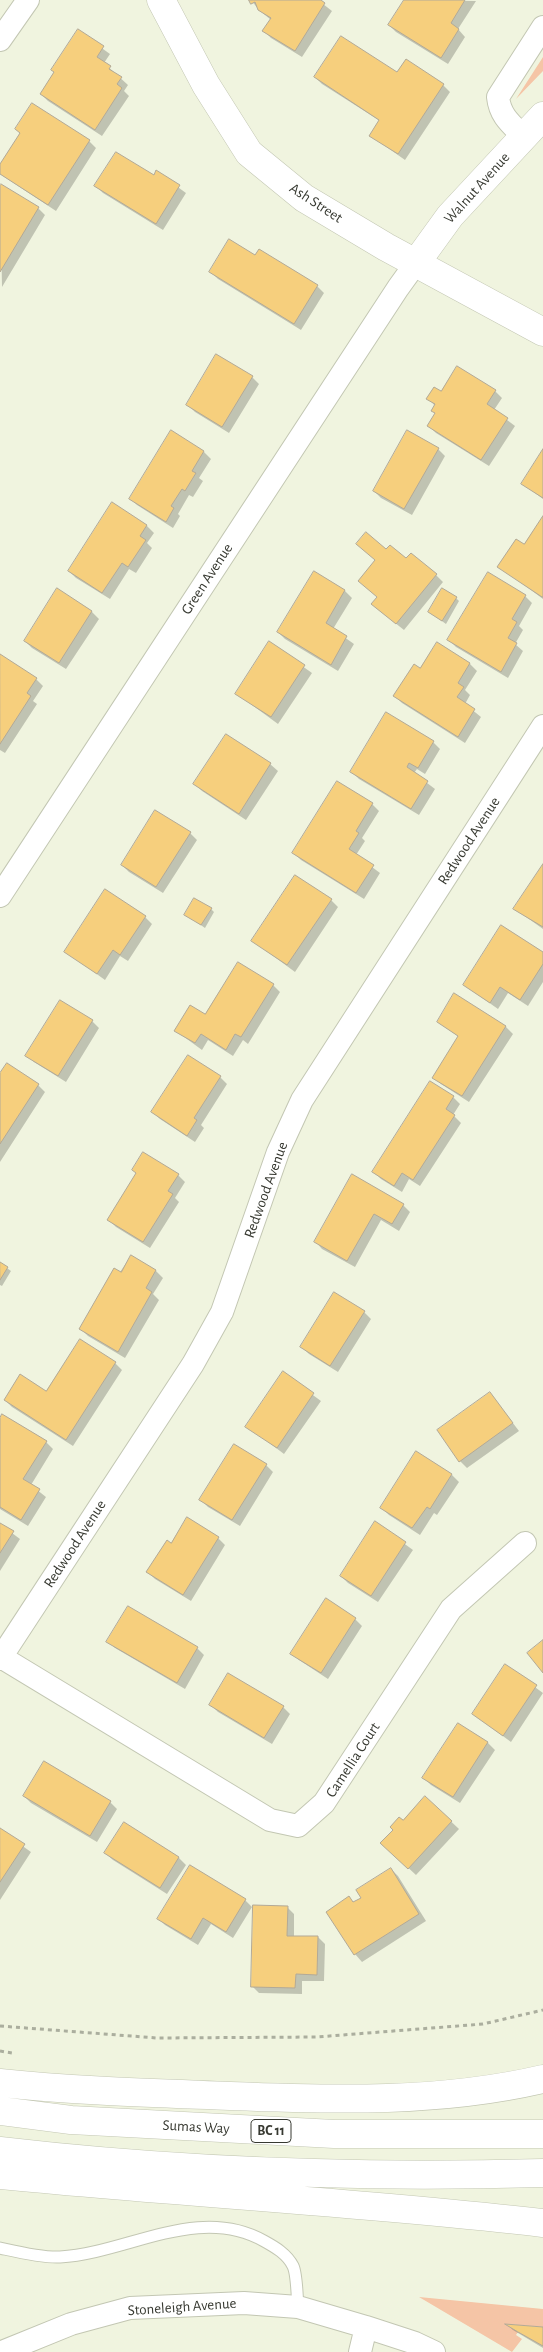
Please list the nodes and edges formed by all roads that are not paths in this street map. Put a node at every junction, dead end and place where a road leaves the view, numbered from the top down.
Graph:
1 (28, 0) edge
2 (161, 0) edge
3 (543, 27) edge
4 (0, 40) edge
5 (543, 116) edge
6 (524, 137) junction
7 (416, 263) junction
8 (543, 332) edge
9 (543, 726) edge
10 (0, 896) edge
11 (525, 1543) dead end
12 (0, 1658) edge
13 (543, 2079) edge
14 (0, 2083) edge
15 (0, 2111) edge
16 (543, 2134) edge
17 (0, 2151) edge
18 (543, 2173) edge
19 (0, 2175) edge
20 (543, 2223) edge
21 (0, 2248) edge
22 (298, 2307) junction
23 (366, 2326) junction
24 (2, 2352) edge
25 (360, 2352) edge
26 (434, 2352) edge

1 - 4 street
2 - 7 main road, Ash Street
3 - 6 street
5 - 6 main road, Walnut Avenue
6 - 7 main road, Walnut Avenue
7 - 8 main road, Ash Street
7 - 10 street, Green Avenue
9 - 12 street, Redwood Avenue
11 - 12 street, Camellia Court
13 - 14 main road
15 - 16 main road, Sumas Way / BC 11
17 - 18 main road
19 - 20 main road
21 - 22 lane
22 - 23 street, Stoneleigh Avenue
22 - 24 street, Stoneleigh Avenue
23 - 25 street
23 - 26 street, Stoneleigh Avenue

